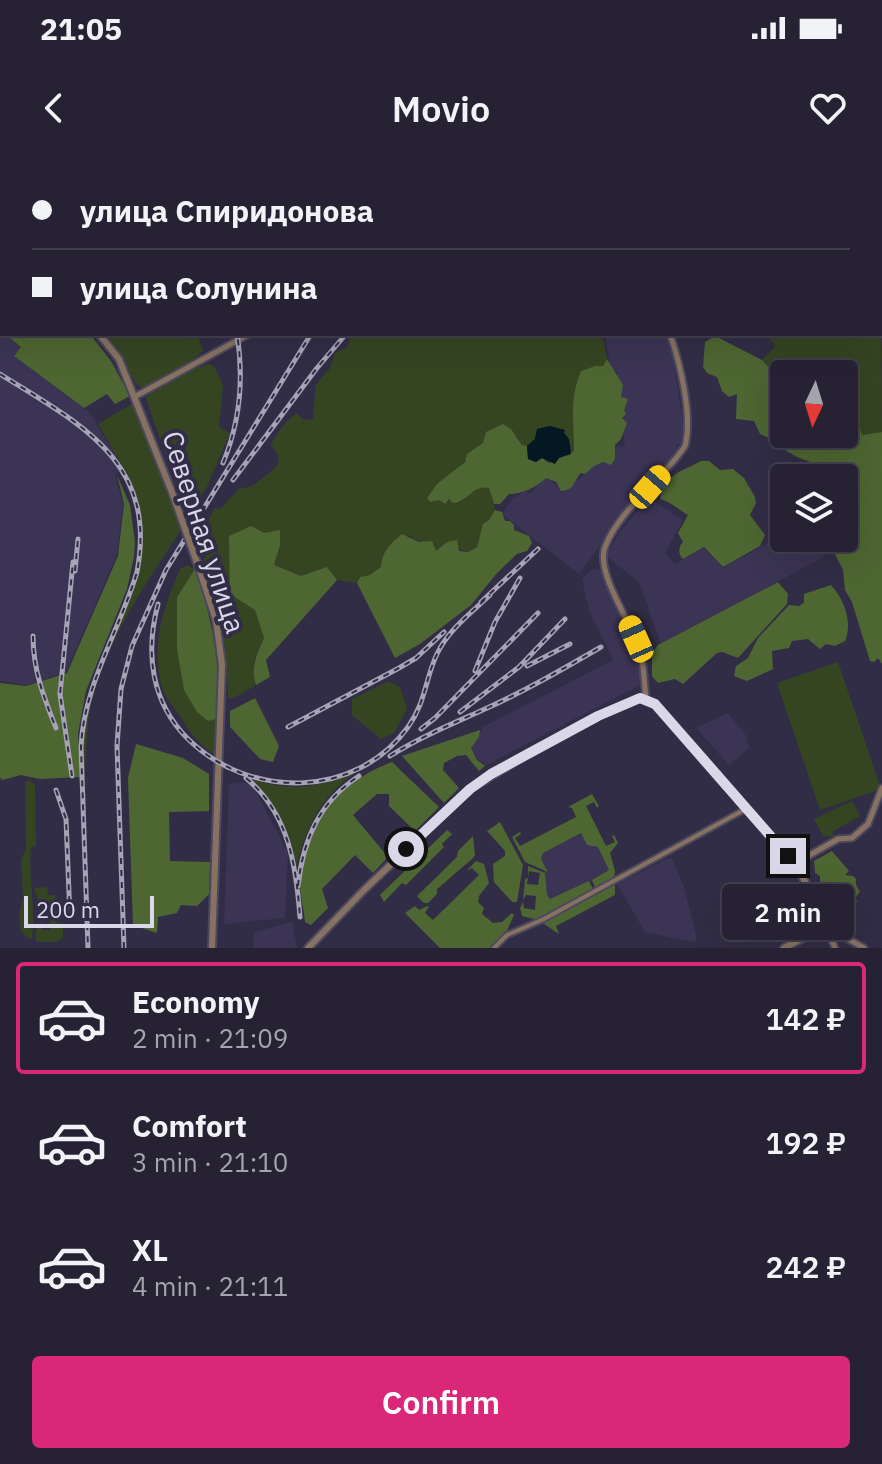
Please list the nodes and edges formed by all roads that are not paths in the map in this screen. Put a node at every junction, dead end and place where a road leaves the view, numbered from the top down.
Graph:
1 (101, 336) edge
2 (245, 336) edge
3 (670, 336) edge
4 (136, 396) junction
5 (646, 698) junction
6 (882, 788) edge
7 (742, 811) dead end
8 (794, 864) junction
9 (827, 927) junction
10 (212, 948) edge
11 (308, 948) edge
12 (494, 948) edge
13 (784, 948) edge
14 (835, 948) edge
15 (864, 948) edge

1 - 4 street, Северная улица
2 - 4 street
3 - 5 street
4 - 10 street, Северная улица, bridge
5 - 8 street
5 - 11 street
6 - 8 street
7 - 12 street
8 - 9 street
9 - 13 street
9 - 14 street
9 - 15 street

